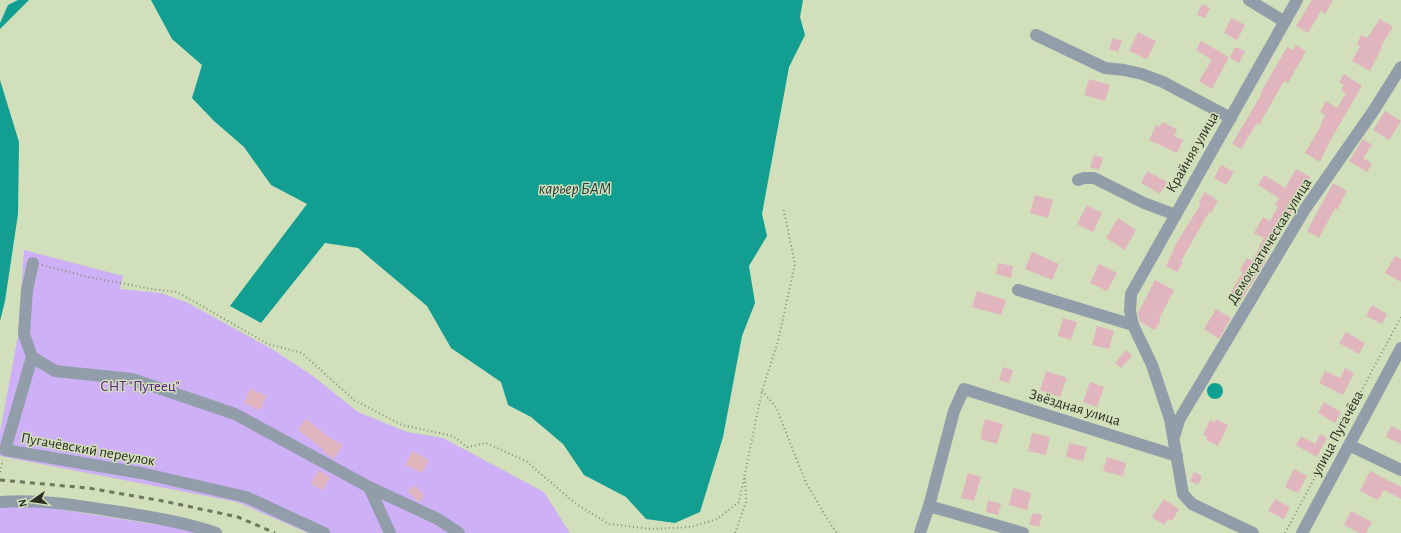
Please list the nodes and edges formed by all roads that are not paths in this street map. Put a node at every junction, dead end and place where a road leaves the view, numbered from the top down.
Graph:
1 (1249, 0) edge
2 (1297, 0) edge
3 (1285, 22) junction
4 (1036, 35) dead end
5 (1401, 67) edge
6 (1231, 118) junction
7 (1078, 180) dead end
8 (1176, 215) junction
9 (33, 263) road end
10 (1018, 290) dead end
11 (1133, 325) junction
12 (1401, 348) edge
13 (32, 356) junction
14 (1174, 437) junction
15 (1349, 445) junction
16 (1177, 456) junction
17 (1401, 470) edge
18 (369, 487) junction
19 (0, 502) edge
20 (929, 506) junction
21 (216, 533) edge
22 (324, 533) edge
23 (390, 533) edge
24 (459, 533) edge
25 (920, 533) edge
26 (1023, 533) edge
27 (1254, 533) edge
28 (1302, 533) edge

1 - 3 street
2 - 3 street, Крайняя улица
3 - 6 street, Крайняя улица
4 - 6 street
5 - 14 street, Демократическая улица
6 - 8 street, Крайняя улица
7 - 8 street
8 - 11 street, Крайняя улица
9 - 13 street
10 - 11 street
11 - 14 street, Крайняя улица
12 - 15 street, улица Пугачёва
13 - 18 street
13 - 22 street, Пугачёвский переулок
14 - 16 street, Крайняя улица
15 - 17 street
15 - 28 street, улица Пугачёва
16 - 20 street, Звёздная улица
16 - 27 street, Крайняя улица
18 - 23 street
18 - 24 street
19 - 21 street
20 - 25 street
20 - 26 street

